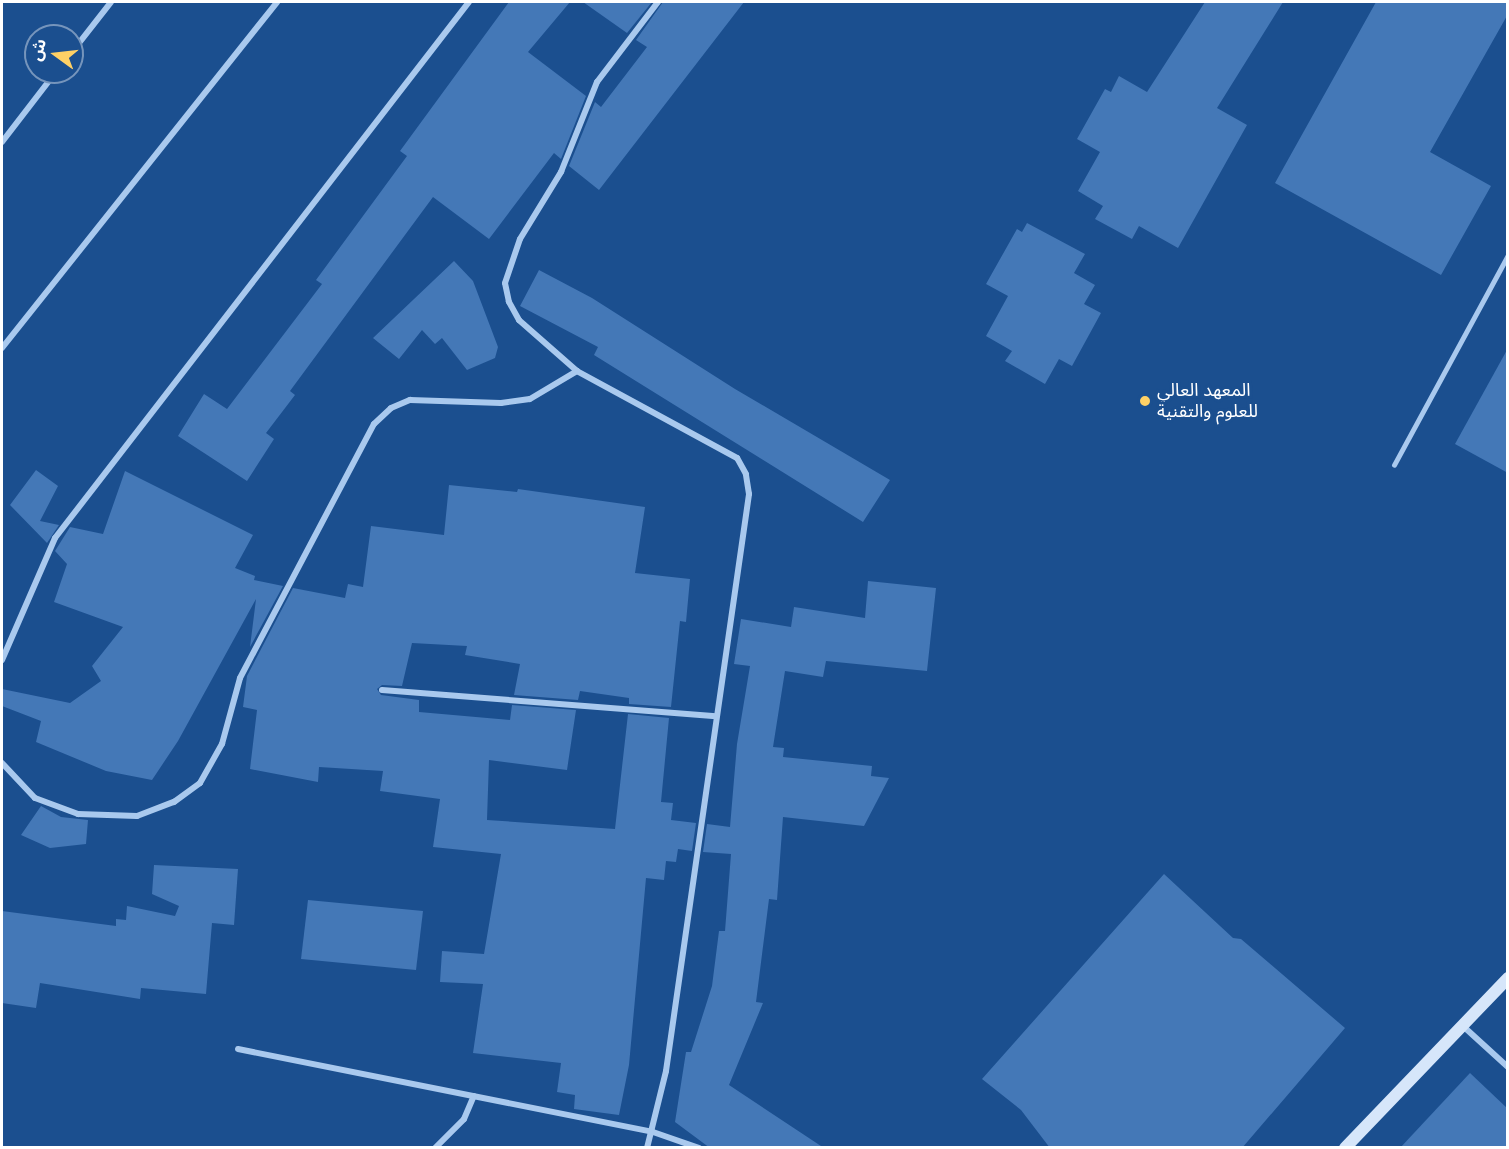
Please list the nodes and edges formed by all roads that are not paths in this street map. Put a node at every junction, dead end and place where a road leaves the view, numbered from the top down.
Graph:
1 (111, 2) edge
2 (277, 2) edge
3 (469, 2) edge
4 (658, 2) edge
5 (84, 37) edge
6 (47, 84) edge
7 (2, 142) edge
8 (1508, 255) edge
9 (2, 348) edge
10 (577, 371) junction
11 (1394, 465) dead end
12 (2, 660) edge
13 (382, 690) dead end
14 (716, 716) junction
15 (2, 763) edge
16 (1508, 978) edge
17 (1464, 1027) junction
18 (238, 1049) dead end
19 (1508, 1067) edge
20 (474, 1096) junction
21 (653, 1132) junction
22 (435, 1148) edge
23 (647, 1148) edge
24 (699, 1148) edge
25 (1346, 1148) edge

1 - 5 street
2 - 9 street
3 - 12 street
4 - 10 street
6 - 7 street
8 - 11 lane
10 - 14 street
10 - 15 street
13 - 14 street
14 - 21 street
16 - 17 main road
17 - 19 street
17 - 25 main road
18 - 20 street
20 - 21 street
20 - 22 street
21 - 23 street
21 - 24 street

